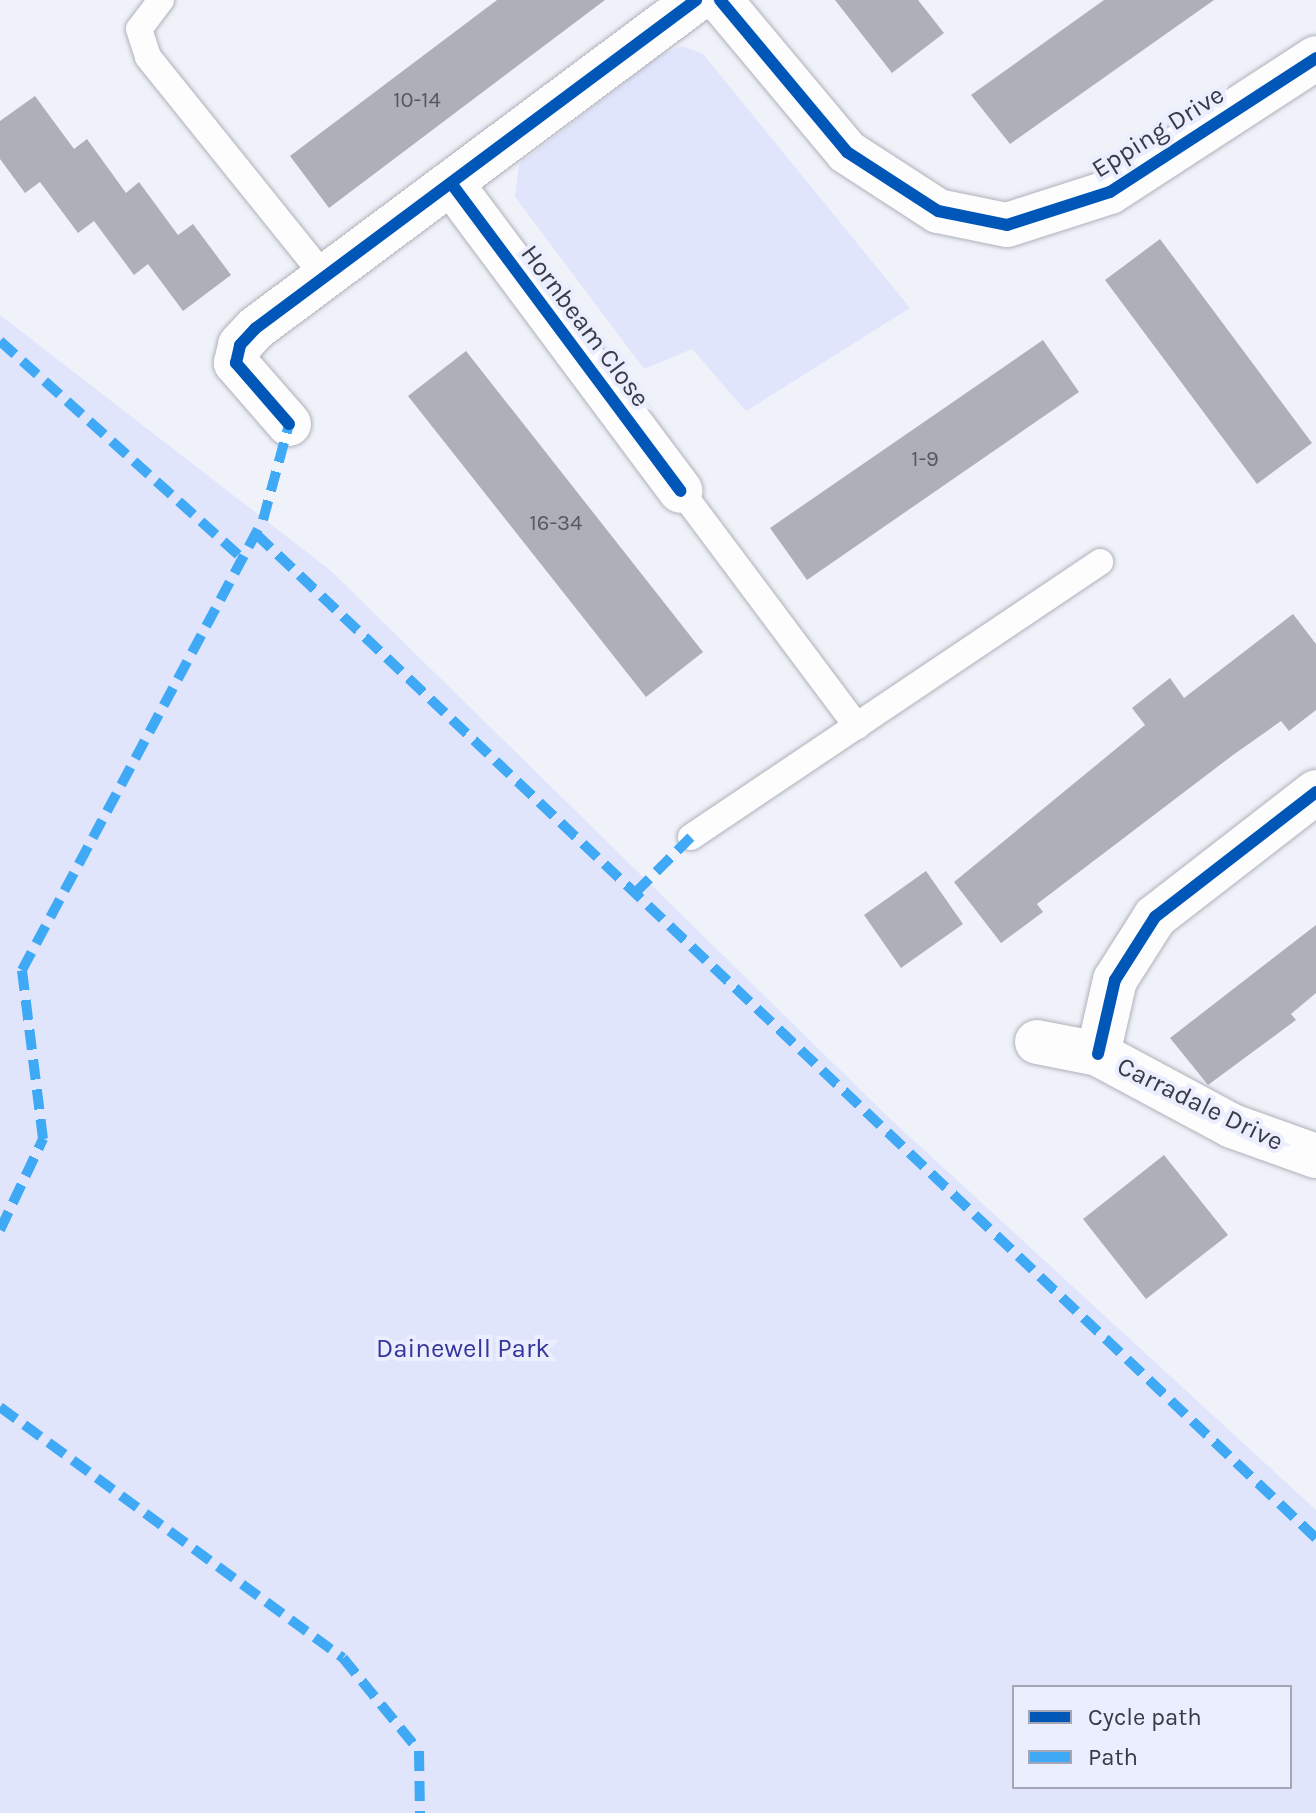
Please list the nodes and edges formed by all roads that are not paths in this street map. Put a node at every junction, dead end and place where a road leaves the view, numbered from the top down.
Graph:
1 (161, 0) edge
2 (696, 0) edge
3 (720, 0) edge
4 (1316, 58) edge
5 (454, 187) junction
6 (325, 277) junction
7 (289, 424) dead end
8 (681, 491) joint
9 (1100, 562) dead end
10 (857, 726) junction
11 (1316, 792) edge
12 (691, 837) dead end
13 (1037, 1042) dead end
14 (1098, 1054) junction
15 (1316, 1156) edge

1 - 6 lane
2 - 5 street
3 - 4 street, Epping Drive
5 - 6 street
5 - 8 street, Hornbeam Close
6 - 7 street
8 - 10 lane
9 - 10 lane
10 - 12 lane
11 - 14 street
13 - 14 street, Carradale Drive
14 - 15 street, Carradale Drive

